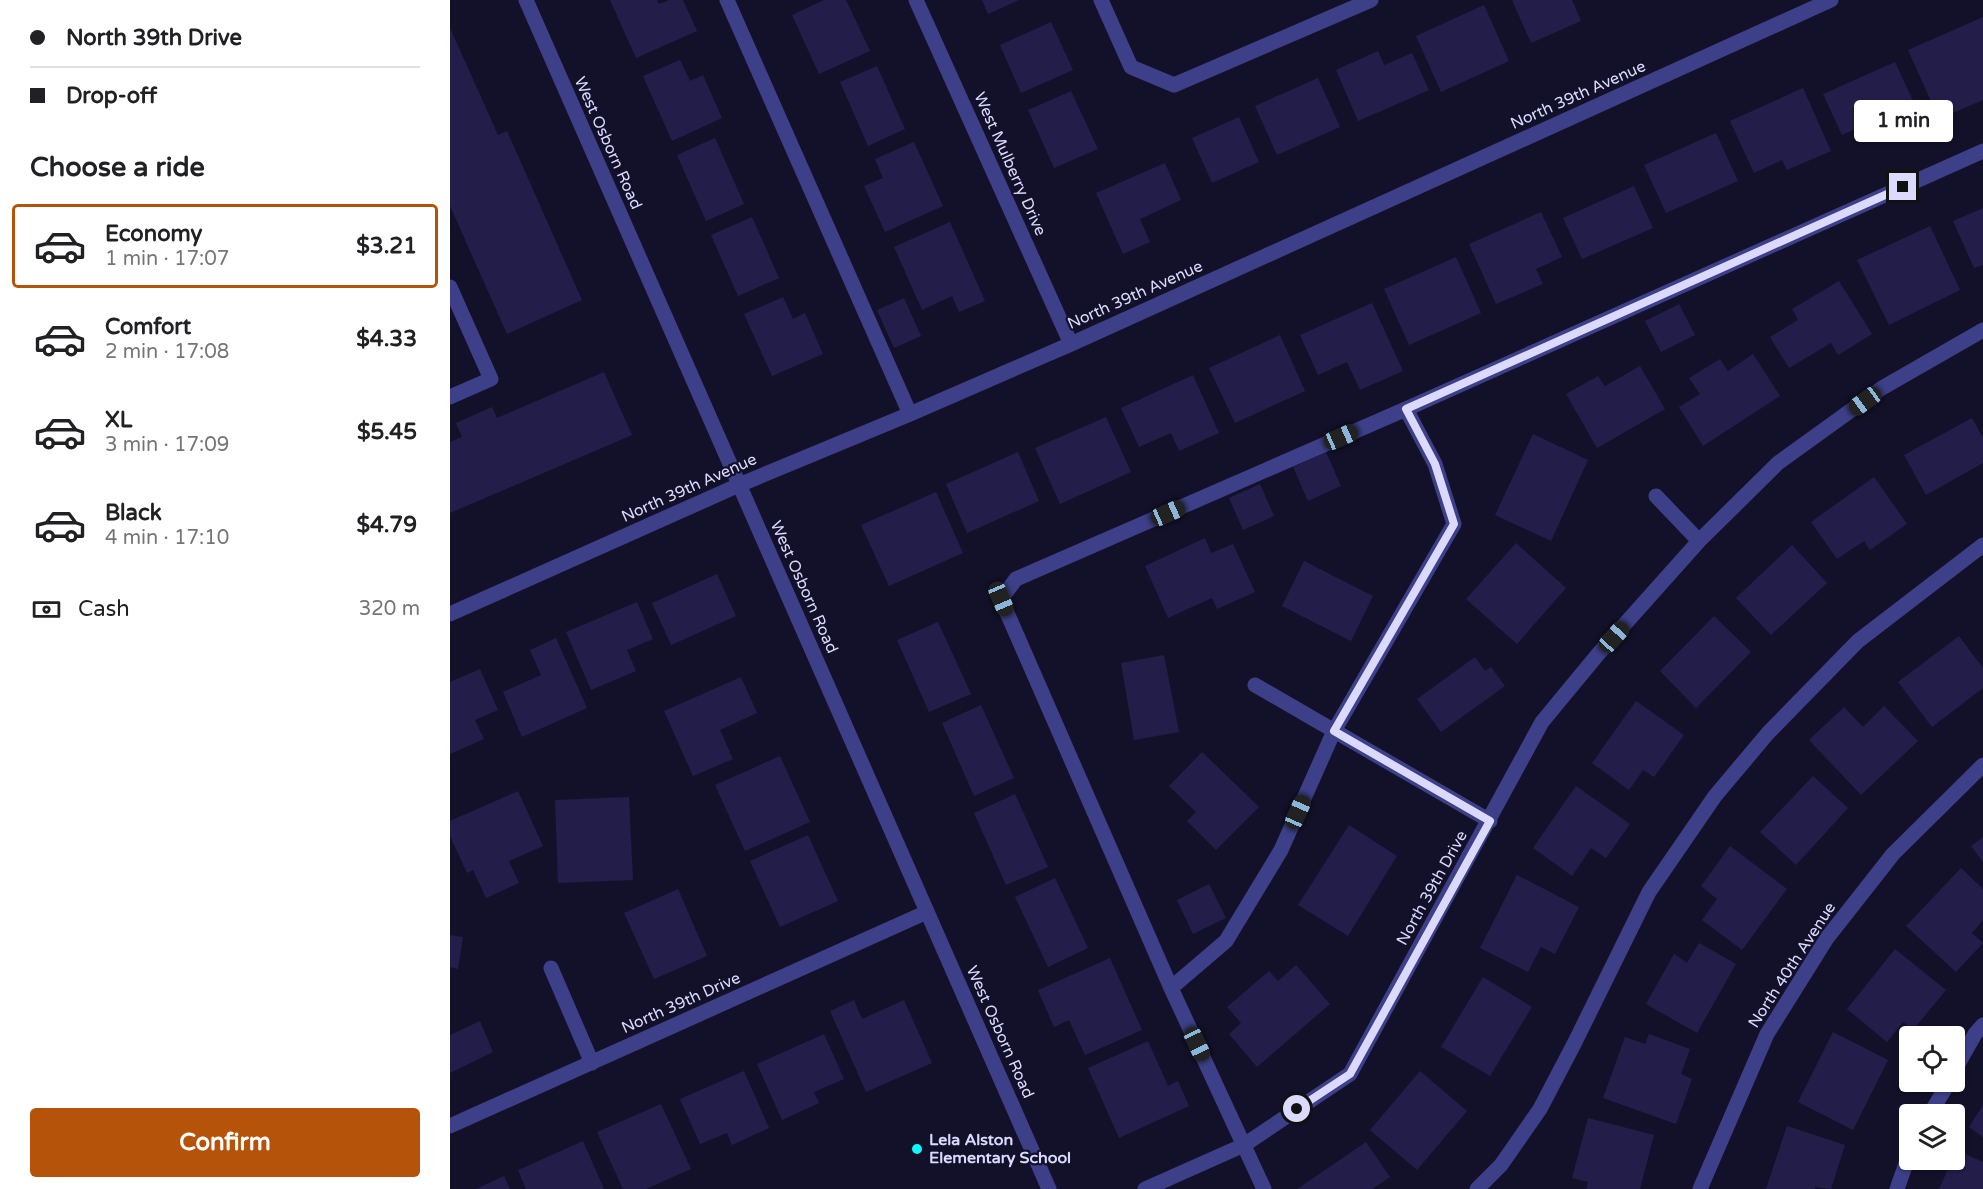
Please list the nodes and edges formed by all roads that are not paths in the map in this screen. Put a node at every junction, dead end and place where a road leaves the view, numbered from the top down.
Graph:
1 (526, 0) edge
2 (727, 0) edge
3 (916, 0) edge
4 (1101, 0) edge
5 (1371, 0) edge
6 (1831, 0) edge
7 (1983, 151) edge
8 (450, 288) edge
9 (1983, 330) edge
10 (1071, 344) junction
11 (450, 397) edge
12 (1406, 409) junction
13 (910, 414) junction
14 (739, 484) junction
15 (1656, 496) dead end
16 (1699, 542) junction
17 (1983, 545) edge
18 (450, 614) edge
19 (1255, 686) dead end
20 (1334, 731) junction
21 (1983, 765) edge
22 (1490, 821) junction
23 (927, 912) junction
24 (551, 968) dead end
25 (1171, 988) junction
26 (1983, 1025) edge
27 (1965, 1052) edge
28 (592, 1063) junction
29 (450, 1126) edge
30 (1244, 1144) junction
31 (1904, 1170) edge
32 (1049, 1189) edge
33 (1145, 1189) edge
34 (1263, 1189) edge
35 (1477, 1189) edge
36 (1700, 1189) edge
37 (1897, 1189) edge

1 - 14 street, West Osborn Road
2 - 13 street
3 - 10 street, West Mulberry Drive
4 - 5 street
6 - 10 street, North 39th Avenue
7 - 12 street
8 - 11 street
9 - 16 street, North 39th Drive
10 - 13 street, North 39th Avenue
12 - 20 street
12 - 25 street
13 - 14 street, North 39th Avenue
14 - 18 street, North 39th Avenue
14 - 23 street, West Osborn Road
15 - 16 street
16 - 22 street, North 39th Drive
17 - 35 street
19 - 20 street
20 - 22 street
20 - 25 street
21 - 36 street, North 40th Avenue
22 - 30 street, North 39th Drive
23 - 28 street, North 39th Drive
23 - 32 street, West Osborn Road
24 - 28 street
25 - 30 street
26 - 27 street
28 - 29 street, North 39th Drive
30 - 33 street, North 39th Drive
30 - 34 street
31 - 37 street

